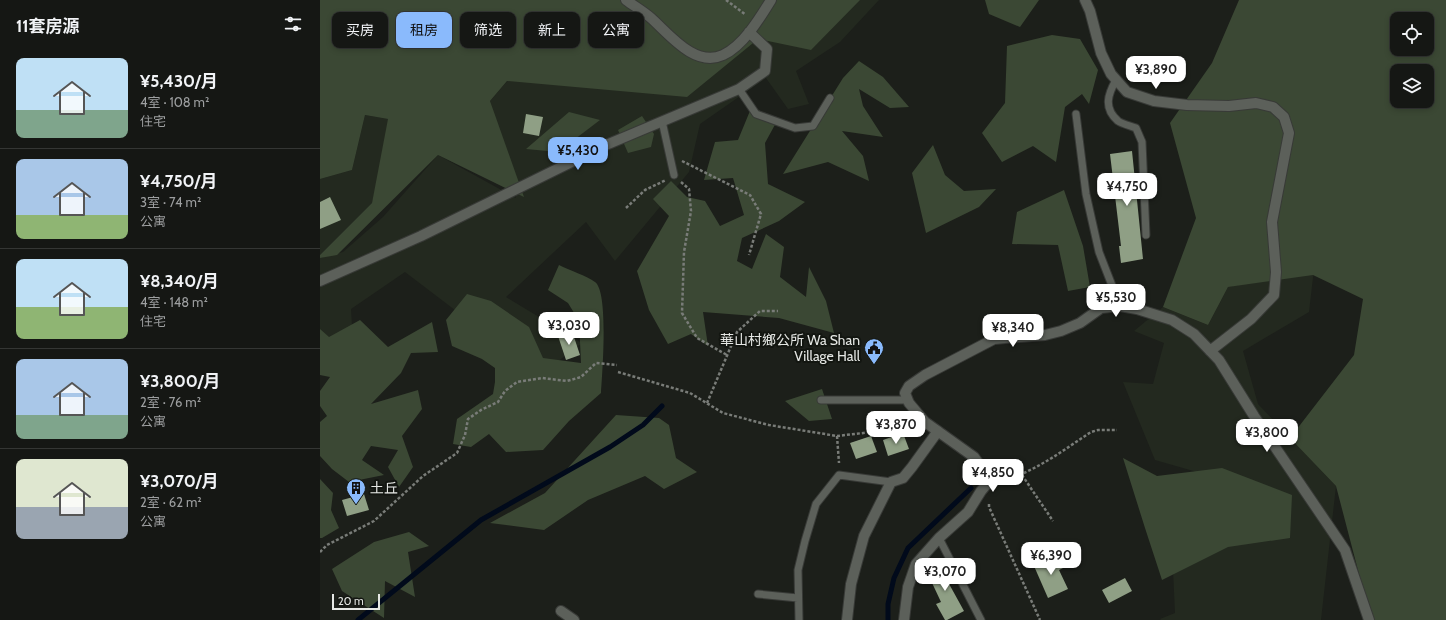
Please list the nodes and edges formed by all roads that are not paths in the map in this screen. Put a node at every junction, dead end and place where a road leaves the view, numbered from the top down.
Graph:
1 (626, 0) edge
2 (771, 0) edge
3 (1085, 0) edge
4 (748, 32) junction
5 (1116, 80) junction
6 (739, 89) junction
7 (830, 98) dead end
8 (1076, 114) dead end
9 (662, 121) junction
10 (674, 175) road end
11 (1146, 236) dead end
12 (320, 281) edge
13 (1120, 306) junction
14 (1210, 351) junction
15 (821, 400) dead end
16 (908, 400) junction
17 (938, 431) junction
18 (891, 482) junction
19 (940, 538) junction
20 (758, 594) dead end
21 (798, 598) junction
22 (561, 611) dead end
23 (574, 620) edge
24 (799, 620) edge
25 (847, 620) edge
26 (904, 620) edge
27 (981, 620) edge
28 (1369, 620) edge

1 - 4 street
2 - 4 street
3 - 5 street
4 - 6 street
5 - 11 lane
5 - 14 street
6 - 7 lane
6 - 9 street
8 - 13 lane
9 - 10 lane
9 - 12 street
13 - 14 street
13 - 16 street
14 - 28 street
15 - 16 lane
16 - 17 street
17 - 18 street
17 - 19 street
18 - 21 lane
18 - 25 street
19 - 26 street
19 - 27 lane
20 - 21 lane
21 - 24 lane
22 - 23 street

